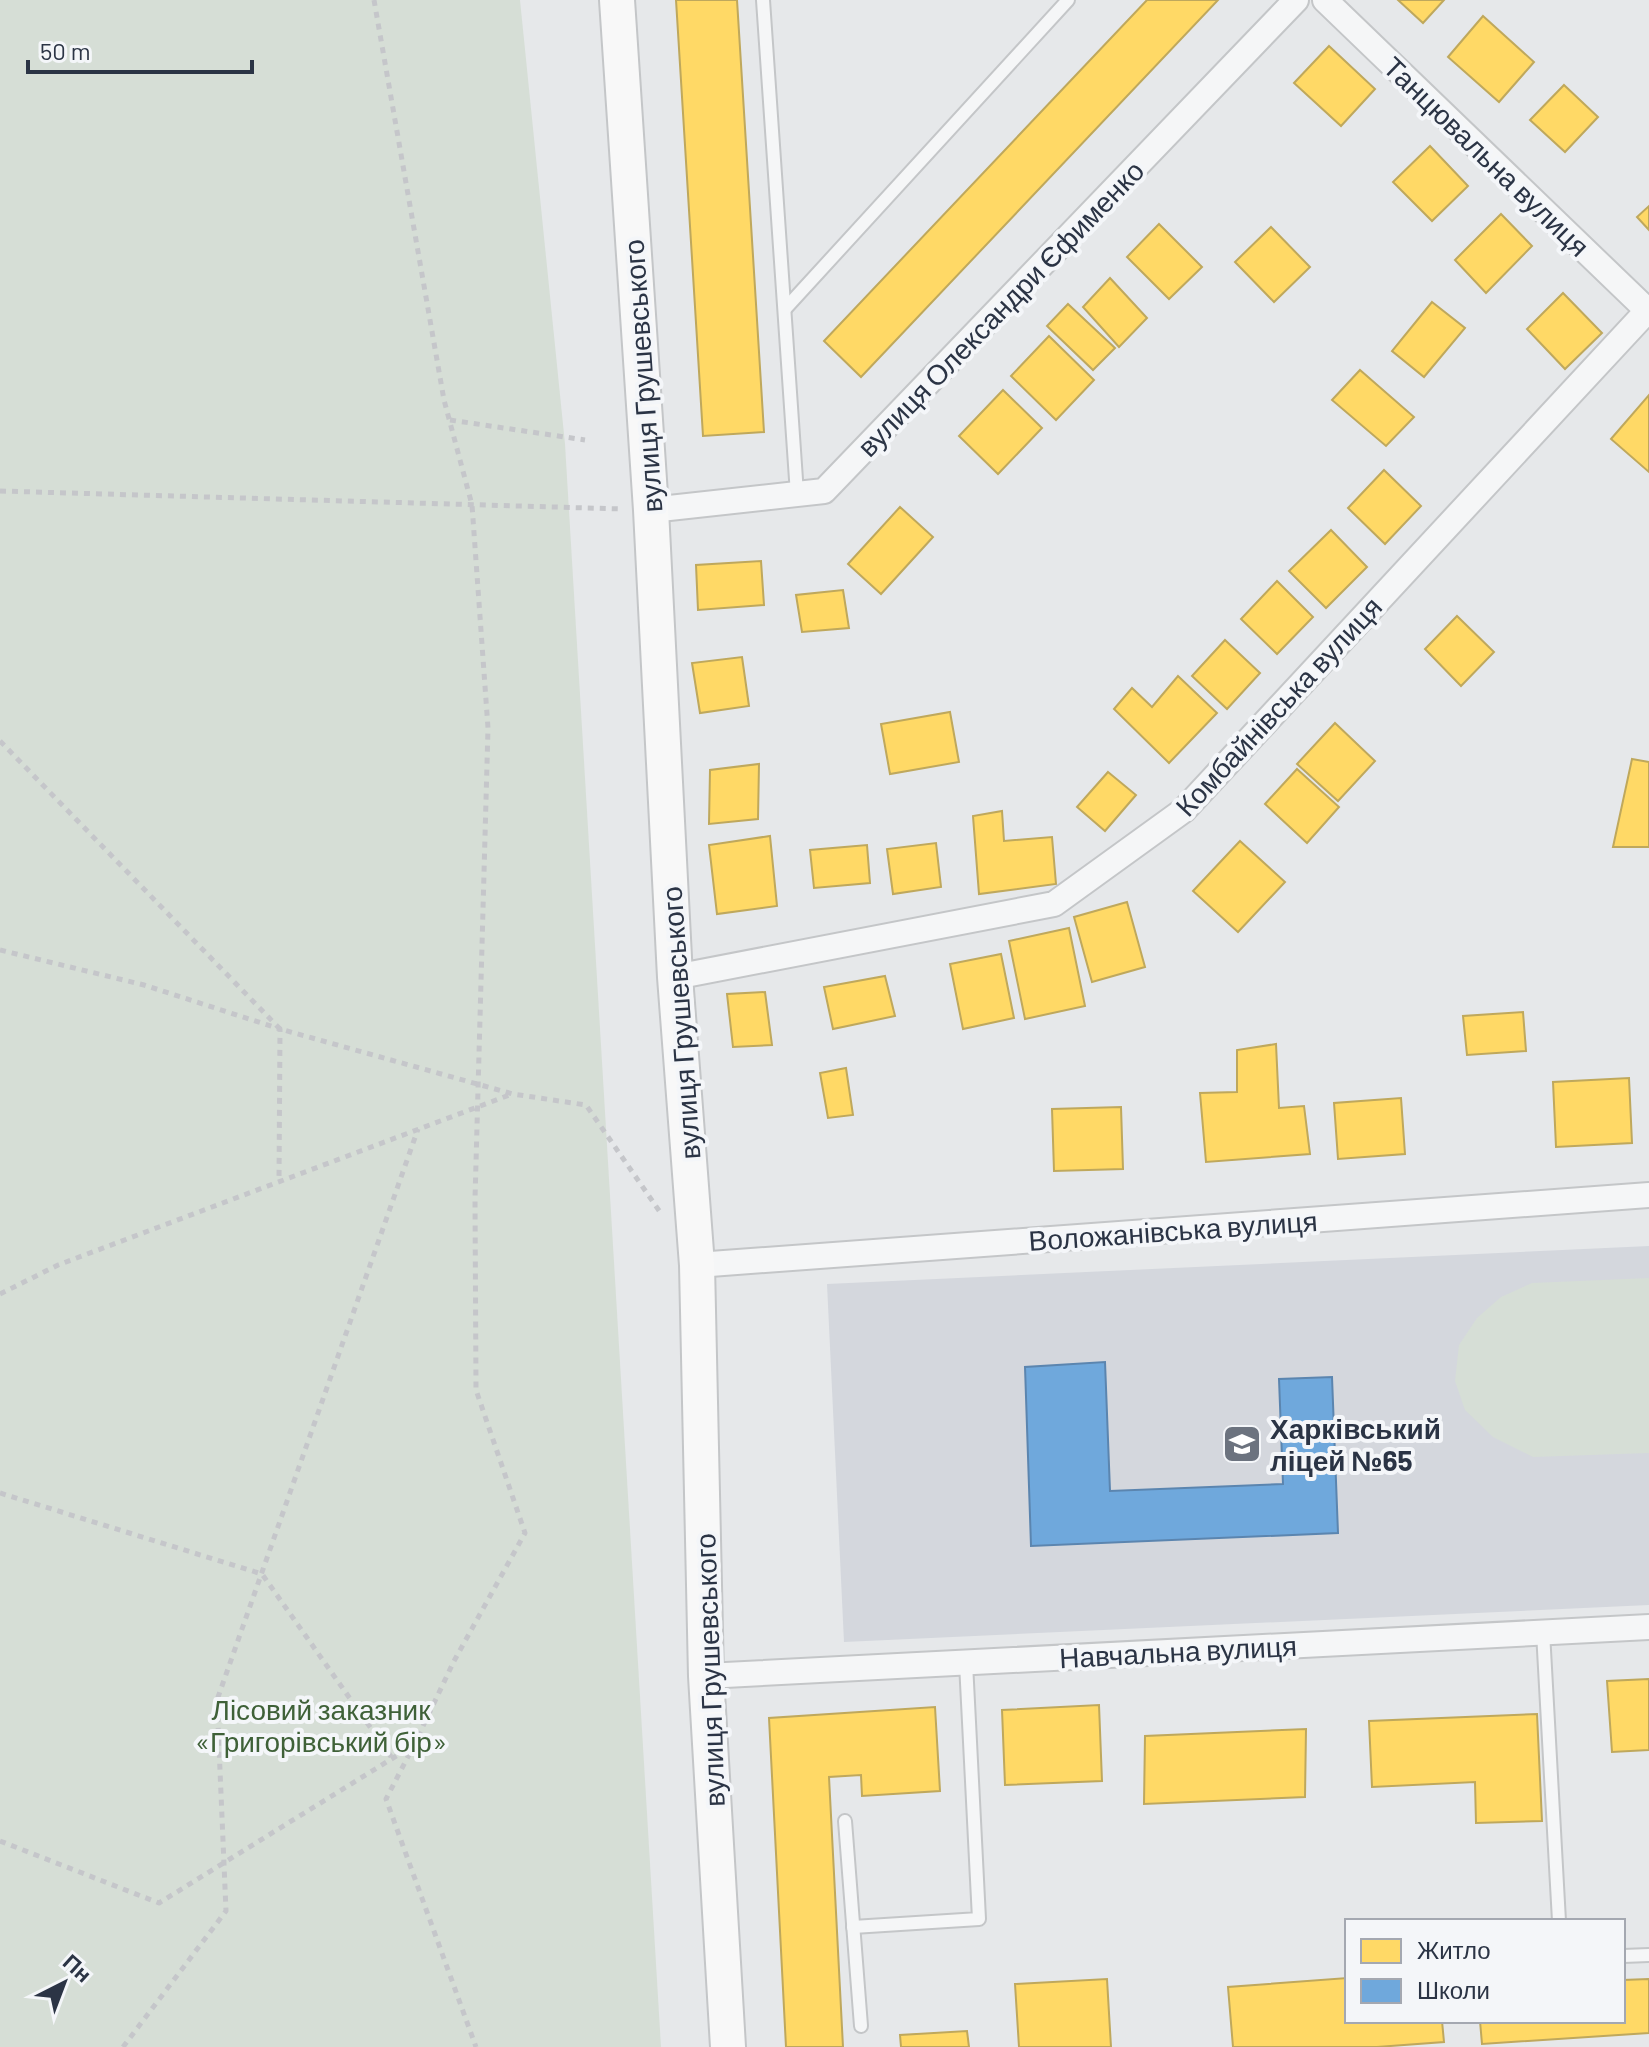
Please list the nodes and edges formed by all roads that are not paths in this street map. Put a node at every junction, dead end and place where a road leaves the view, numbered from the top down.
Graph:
1 (617, 0) edge
2 (763, 0) edge
3 (1068, 0) edge
4 (1296, 0) edge
5 (1325, 0) edge
6 (785, 309) junction
7 (1649, 310) edge
8 (797, 494) junction
9 (651, 510) junction
10 (675, 977) junction
11 (1649, 1195) edge
12 (697, 1265) junction
13 (1649, 1627) edge
14 (1543, 1632) junction
15 (966, 1663) junction
16 (706, 1676) junction
17 (845, 1821) dead end
18 (1559, 1919) edge
19 (853, 1927) junction
20 (1649, 1955) edge
21 (1625, 1956) edge
22 (861, 2026) dead end
23 (728, 2047) edge

1 - 9 street, вулиця Грушевського
2 - 6 lane
3 - 6 lane
4 - 8 street, вулиця Олександри Єфименко
5 - 7 street, Танцювальна вулиця
6 - 8 lane
7 - 10 street, Комбайнівська вулиця
8 - 9 street, вулиця Олександри Єфименко
9 - 10 street, вулиця Грушевського
10 - 12 street, вулиця Грушевського
11 - 12 street, Воложанівська вулиця
12 - 16 street, вулиця Грушевського
13 - 14 street, Навчальна вулиця
14 - 15 street, Навчальна вулиця
14 - 18 lane
15 - 16 street, Навчальна вулиця
15 - 19 lane
16 - 23 street, вулиця Грушевського
17 - 19 lane
19 - 22 lane
20 - 21 lane

